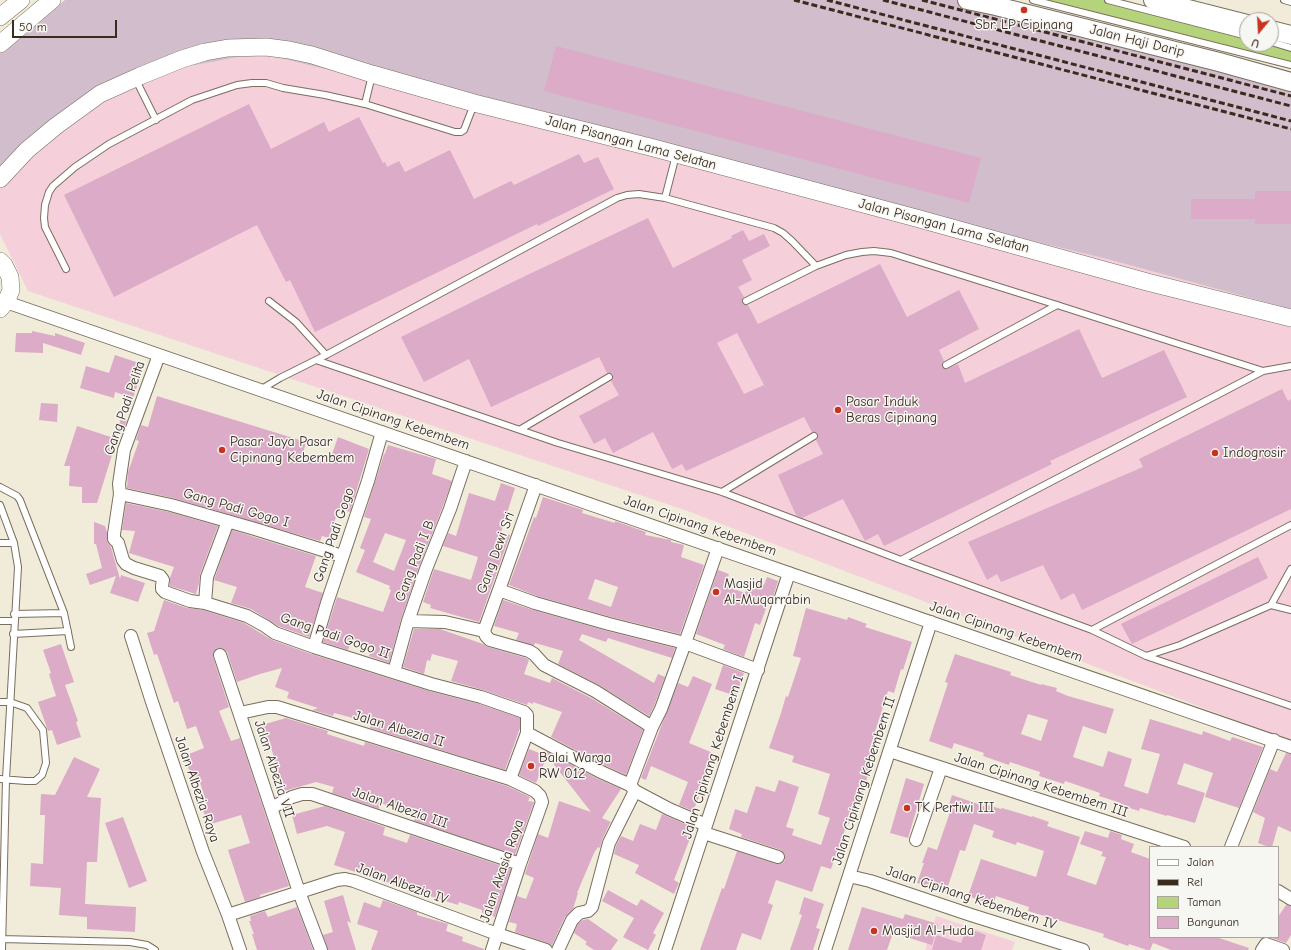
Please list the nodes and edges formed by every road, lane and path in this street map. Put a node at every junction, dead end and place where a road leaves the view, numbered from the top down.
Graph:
1 (21, 0) edge
2 (36, 0) edge
3 (52, 0) edge
4 (967, 0) edge
5 (1033, 0) edge
6 (1108, 0) edge
7 (1157, 0) edge
8 (1284, 0) edge
9 (1291, 2) edge
10 (990, 3) edge
11 (0, 17) edge
12 (1239, 22) edge
13 (0, 29) edge
14 (1279, 32) edge
15 (1239, 34) edge
16 (1291, 35) edge
17 (0, 44) edge
18 (1279, 44) edge
19 (1291, 48) edge
20 (1291, 65) edge
21 (372, 74) junction
22 (135, 79) junction
23 (1291, 82) edge
24 (474, 103) junction
25 (365, 104) junction
26 (156, 120) junction
27 (676, 154) junction
28 (0, 178) edge
29 (665, 198) junction
30 (0, 261) edge
31 (816, 266) junction
32 (66, 269) dead end
33 (269, 301) dead end
34 (746, 302) dead end
35 (1057, 305) junction
36 (3, 306) edge
37 (1291, 318) edge
38 (159, 355) junction
39 (326, 355) junction
40 (316, 360) junction
41 (946, 365) dead end
42 (1291, 366) edge
43 (1263, 371) junction
44 (609, 377) dead end
45 (260, 390) junction
46 (521, 429) junction
47 (382, 432) junction
48 (814, 436) dead end
49 (466, 461) junction
50 (536, 485) junction
51 (0, 487) edge
52 (722, 492) junction
53 (120, 494) junction
54 (0, 505) edge
55 (228, 521) junction
56 (1291, 525) edge
57 (0, 543) edge
58 (14, 543) junction
59 (718, 548) junction
60 (342, 556) junction
61 (901, 560) junction
62 (126, 564) joint
63 (1291, 569) edge
64 (789, 573) junction
65 (499, 590) junction
66 (205, 603) junction
67 (1271, 605) junction
68 (1291, 610) edge
69 (64, 613) junction
70 (14, 614) junction
71 (0, 621) edge
72 (14, 621) junction
73 (408, 621) junction
74 (931, 622) junction
75 (1092, 630) junction
76 (68, 631) junction
77 (484, 631) junction
78 (13, 634) junction
79 (131, 636) dead end
80 (685, 643) junction
81 (71, 647) dead end
82 (314, 647) junction
83 (220, 654) dead end
84 (1146, 656) junction
85 (758, 670) junction
86 (394, 672) junction
87 (0, 702) edge
88 (10, 702) junction
89 (1291, 706) edge
90 (240, 714) junction
91 (652, 727) junction
92 (527, 733) junction
93 (1274, 740) junction
94 (1291, 746) edge
95 (890, 750) junction
96 (941, 768) junction
97 (3, 779) edge
98 (510, 779) junction
99 (633, 788) junction
100 (542, 802) joint
101 (271, 808) junction
102 (705, 829) junction
103 (916, 840) dead end
104 (1181, 846) edge
105 (1231, 846) edge
106 (778, 857) dead end
107 (520, 864) junction
108 (849, 876) junction
109 (299, 892) junction
110 (1279, 892) edge
111 (1291, 899) edge
112 (228, 915) junction
113 (497, 934) junction
114 (1, 939) edge
115 (1291, 946) edge
116 (2, 950) edge
117 (154, 950) edge
118 (240, 950) edge
119 (321, 950) edge
120 (492, 950) edge
121 (546, 950) edge
122 (558, 950) edge
123 (665, 950) edge
124 (825, 950) edge
125 (1083, 950) edge
126 (1262, 950) edge
127 (1283, 950) edge
128 (1289, 950) edge

1 - 11 street
2 - 13 street
3 - 17 street
4 - 10 main road, Jalan Haji Darip
5 - 20 lane
6 - 15 lane
7 - 12 main road
8 - 9 lane
10 - 23 main road, Jalan Haji Darip
14 - 16 main road
18 - 19 lane
21 - 22 street, Jalan Pisangan Lama Selatan
21 - 24 street, Jalan Pisangan Lama Selatan
21 - 25 lane
22 - 26 lane
22 - 28 street, Jalan Pisangan Lama Selatan
24 - 25 lane
24 - 27 street, Jalan Pisangan Lama Selatan
25 - 26 lane
26 - 32 lane
27 - 29 lane
27 - 37 street, Jalan Pisangan Lama Selatan
29 - 31 lane
29 - 39 lane
30 - 36 street
31 - 34 lane
31 - 35 lane
33 - 39 lane
35 - 41 lane
35 - 43 lane
36 - 38 street, Jalan Cipinang Kebembem
38 - 45 street, Jalan Cipinang Kebembem
38 - 53 street, Gang Padi Pelita
39 - 40 lane
40 - 45 lane
40 - 46 lane
42 - 43 lane
43 - 61 lane
44 - 46 lane
45 - 47 street, Jalan Cipinang Kebembem
46 - 52 lane
47 - 49 street, Jalan Cipinang Kebembem
47 - 60 street, Gang Padi Gogo
48 - 52 lane
49 - 50 street, Jalan Cipinang Kebembem
49 - 73 street, Gang Padi I B
50 - 59 street, Jalan Cipinang Kebembem
50 - 65 street, Gang Dewi Sri
51 - 69 lane
52 - 61 lane
53 - 55 street, Gang Padi Gogo I
53 - 62 street, Gang Padi Pelita
54 - 58 lane
55 - 60 street, Gang Padi Gogo I
55 - 66 street
56 - 75 lane
57 - 58 lane
58 - 70 lane
59 - 64 street, Jalan Cipinang Kebembem
59 - 80 street
60 - 82 street, Gang Padi Gogo
61 - 75 lane
62 - 66 street, Gang Padi Gogo II
63 - 67 lane
64 - 74 street, Jalan Cipinang Kebembem
64 - 85 street, Jalan Cipinang Kebembem I
65 - 77 street, Gang Dewi Sri
65 - 80 street
66 - 82 street, Gang Padi Gogo II
67 - 68 lane
67 - 84 lane
69 - 70 lane
69 - 76 lane
70 - 72 lane
71 - 72 lane
72 - 78 lane
73 - 77 street
73 - 86 street, Gang Padi I B
74 - 93 street, Jalan Cipinang Kebembem
74 - 95 street, Jalan Cipinang Kebembem II
75 - 84 lane
76 - 78 lane
76 - 81 lane
77 - 91 street
78 - 88 lane
79 - 112 street, Jalan Albezia Raya
80 - 85 street
80 - 91 street
82 - 86 street, Gang Padi Gogo II
83 - 90 street, Jalan Albezia VII
84 - 89 lane
85 - 102 street, Jalan Cipinang Kebembem I
86 - 92 street, Gang Padi Gogo II
87 - 88 lane
88 - 97 lane
88 - 97 lane
90 - 98 street, Jalan Albezia II
90 - 101 street, Jalan Albezia VII
91 - 99 street
92 - 98 street
92 - 99 street
93 - 94 street, Jalan Cipinang Kebembem
93 - 105 street
95 - 96 street, Jalan Cipinang Kebembem III
95 - 108 street, Jalan Cipinang Kebembem II
96 - 103 street
96 - 104 street, Jalan Cipinang Kebembem III
97 - 114 lane
98 - 100 street, Jalan Albezia II
99 - 102 street
99 - 122 street
100 - 107 street, Jalan Akasia Raya
101 - 107 street, Jalan Albezia III
101 - 109 street, Jalan Albezia VII
102 - 106 street
102 - 123 street, Jalan Cipinang Kebembem I
107 - 113 street, Jalan Akasia Raya
108 - 124 street, Jalan Cipinang Kebembem II
108 - 125 street, Jalan Cipinang Kebembem IV
109 - 112 street, Jalan Albezia IV
109 - 113 street, Jalan Albezia IV
109 - 119 street, Jalan Albezia VII
110 - 111 street
112 - 118 street, Jalan Albezia Raya
113 - 120 street, Jalan Akasia Raya
113 - 121 street, Jalan Albezia IV
114 - 116 lane
114 - 117 lane
115 - 128 street
126 - 127 street

